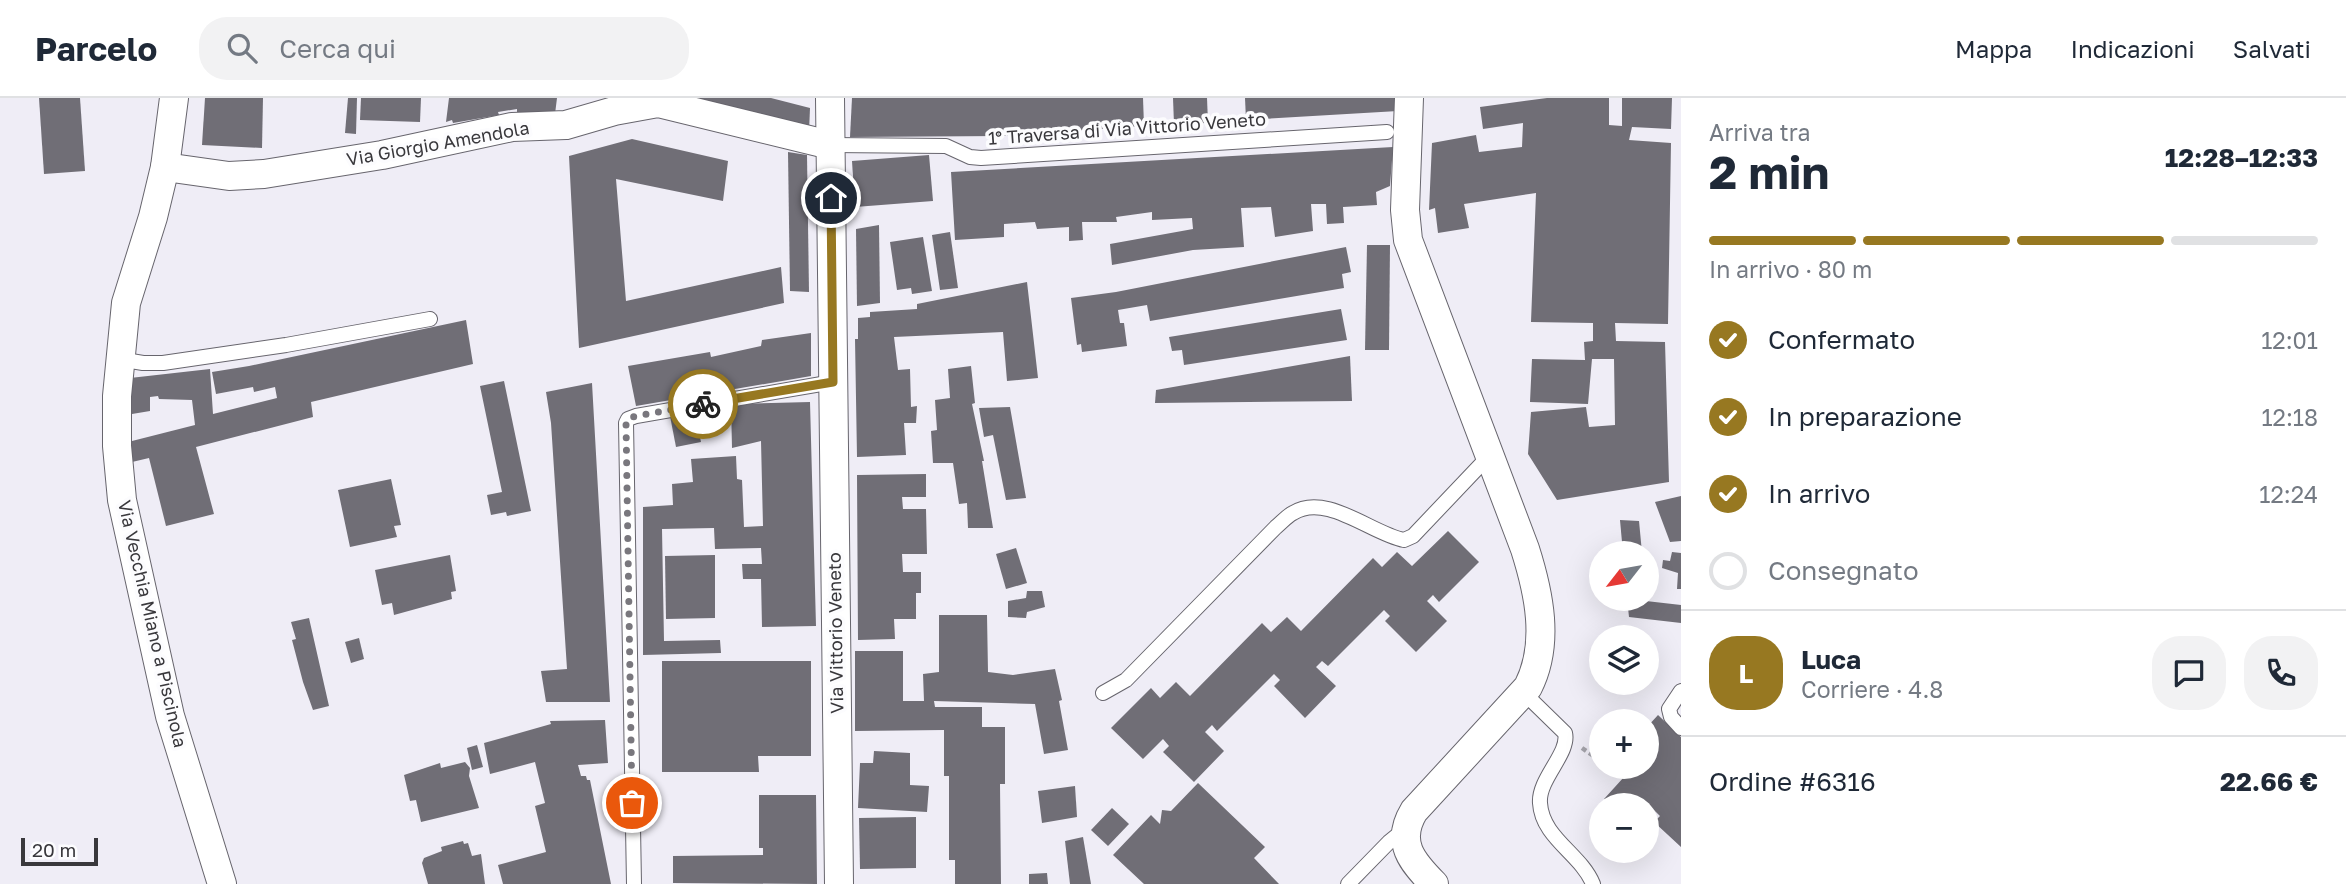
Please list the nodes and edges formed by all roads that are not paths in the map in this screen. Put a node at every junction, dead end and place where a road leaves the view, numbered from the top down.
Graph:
1 (174, 98) edge
2 (830, 98) edge
3 (1409, 98) edge
4 (1387, 132) dead end
5 (830, 145) junction
6 (165, 167) junction
7 (430, 319) dead end
8 (119, 359) junction
9 (833, 382) junction
10 (1489, 456) junction
11 (1681, 691) edge
12 (1523, 692) junction
13 (1103, 693) dead end
14 (1681, 728) edge
15 (1407, 828) junction
16 (222, 884) edge
17 (634, 884) edge
18 (839, 884) edge
19 (1348, 884) edge
20 (1434, 884) edge
21 (1593, 884) edge

1 - 6 street, Via Vecchia Miano a Piscinola
2 - 5 street, Via Vittorio Veneto
3 - 10 street
4 - 5 lane, 1° Traversa di Via Vittorio Veneto
5 - 6 street, Via Giorgio Amendola
5 - 9 street, Via Vittorio Veneto
6 - 8 street, Via Vecchia Miano a Piscinola
7 - 8 lane
8 - 16 street, Via Vecchia Miano a Piscinola
9 - 17 lane
9 - 18 street, Via Vittorio Veneto
10 - 12 street
10 - 13 lane
11 - 14 lane
12 - 15 street
12 - 21 lane
15 - 19 lane
15 - 20 street

